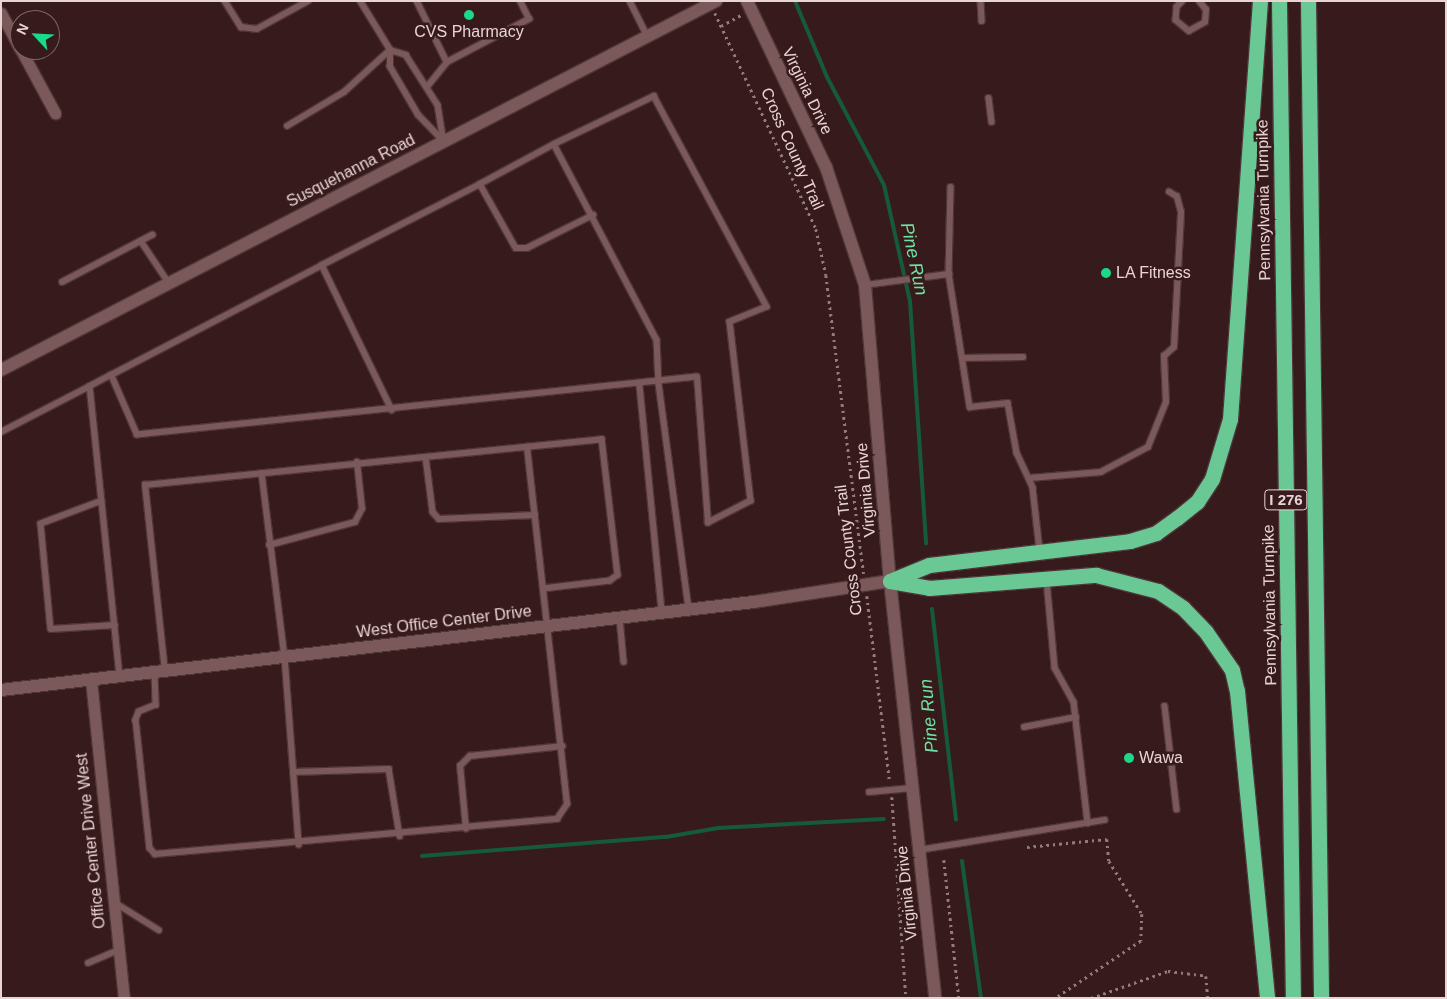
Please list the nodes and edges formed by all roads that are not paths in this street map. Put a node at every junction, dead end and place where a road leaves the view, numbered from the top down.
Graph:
1 (225, 1) edge
2 (308, 1) edge
3 (360, 1) edge
4 (417, 1) edge
5 (520, 1) edge
6 (630, 1) edge
7 (746, 1) edge
8 (981, 1) edge
9 (1183, 1) edge
10 (1199, 1) edge
11 (1260, 1) edge
12 (1279, 1) edge
13 (1308, 1) edge
14 (714, 2) edge
15 (1, 13) edge
16 (982, 21) dead end
17 (10, 29) edge
18 (648, 37) junction
19 (390, 50) junction
20 (27, 60) edge
21 (447, 62) junction
22 (427, 87) junction
23 (989, 98) dead end
24 (56, 113) dead end
25 (992, 122) dead end
26 (287, 126) dead end
27 (444, 142) junction
28 (554, 144) junction
29 (480, 184) junction
30 (951, 188) dead end
31 (1169, 192) dead end
32 (592, 215) junction
33 (152, 235) dead end
34 (140, 241) junction
35 (322, 265) junction
36 (949, 274) junction
37 (62, 282) dead end
38 (169, 283) junction
39 (865, 285) junction
40 (1023, 357) dead end
41 (962, 358) junction
42 (1, 370) edge
43 (111, 375) junction
44 (659, 384) junction
45 (90, 386) junction
46 (640, 386) junction
47 (392, 410) junction
48 (1, 432) edge
49 (527, 447) junction
50 (426, 457) junction
51 (356, 462) junction
52 (262, 473) junction
53 (1030, 478) junction
54 (102, 500) junction
55 (535, 515) junction
56 (269, 545) junction
57 (1040, 554) junction
58 (1047, 579) junction
59 (890, 581) junction
60 (543, 589) junction
61 (689, 610) junction
62 (662, 613) junction
63 (620, 618) junction
64 (115, 625) junction
65 (548, 626) junction
66 (285, 657) junction
67 (624, 662) dead end
68 (160, 672) junction
69 (120, 677) junction
70 (91, 680) junction
71 (1, 690) edge
72 (1165, 706) dead end
73 (1076, 717) junction
74 (1024, 727) dead end
75 (562, 746) junction
76 (293, 772) junction
77 (912, 788) junction
78 (869, 792) dead end
79 (1177, 809) dead end
80 (1105, 820) dead end
81 (1088, 823) junction
82 (466, 829) junction
83 (400, 836) junction
84 (299, 844) junction
85 (919, 850) junction
86 (114, 902) junction
87 (159, 930) dead end
88 (119, 950) junction
89 (88, 963) dead end
90 (124, 998) edge
91 (935, 998) edge
92 (1267, 998) edge
93 (1293, 998) edge
94 (1321, 998) edge

1 - 2 lane
3 - 19 lane
4 - 21 lane
5 - 21 lane
6 - 18 lane
7 - 39 main road, Virginia Drive
8 - 16 lane
9 - 10 lane
11 - 57 highway
12 - 93 highway, Pennsylvania Turnpike / I 276
13 - 94 highway, I 276
14 - 18 main road, Susquehanna Road
15 - 17 street
18 - 27 main road, Susquehanna Road
19 - 22 lane
19 - 26 lane
19 - 27 lane
20 - 24 street
21 - 22 lane
22 - 27 lane
23 - 25 lane
27 - 38 main road, Susquehanna Road
28 - 29 lane
28 - 32 lane
28 - 44 lane
29 - 32 lane
29 - 35 lane
30 - 36 lane
31 - 53 lane
32 - 44 lane
33 - 34 lane
34 - 37 lane
34 - 38 lane
35 - 43 lane
35 - 47 lane
36 - 39 lane
36 - 41 lane
38 - 42 main road, Susquehanna Road
39 - 59 main road, Virginia Drive
40 - 41 lane
41 - 53 lane
43 - 45 lane
43 - 47 lane
44 - 46 lane
44 - 61 lane
45 - 48 lane
45 - 54 lane
46 - 47 lane
46 - 62 lane
49 - 50 lane
49 - 55 lane
49 - 60 lane
50 - 51 lane
50 - 55 lane
51 - 52 lane
51 - 56 lane
52 - 56 lane
52 - 68 lane
53 - 57 lane
54 - 64 lane
54 - 64 lane
55 - 60 lane
56 - 66 lane
57 - 59 highway
58 - 59 highway
58 - 73 lane
58 - 92 highway
59 - 61 main road, West Office Center Drive
59 - 77 main road, Virginia Drive
60 - 65 lane
61 - 62 main road, West Office Center Drive
62 - 63 main road, West Office Center Drive
63 - 65 main road, West Office Center Drive
63 - 67 lane
64 - 69 lane
65 - 66 main road, West Office Center Drive
65 - 75 lane
66 - 68 main road, West Office Center Drive
66 - 76 lane
68 - 69 main road, West Office Center Drive
68 - 84 lane
69 - 70 main road, West Office Center Drive
70 - 71 main road, West Office Center Drive
70 - 86 street, Office Center Drive West
72 - 79 lane
73 - 74 lane
73 - 81 lane
75 - 82 lane
75 - 82 lane
76 - 83 lane
76 - 84 lane
77 - 78 lane
77 - 85 main road, Virginia Drive
80 - 81 lane
81 - 85 lane
82 - 83 lane
83 - 84 lane
85 - 91 main road, Virginia Drive
86 - 87 lane
86 - 88 street, Office Center Drive West
88 - 89 lane
88 - 90 street, Office Center Drive West

